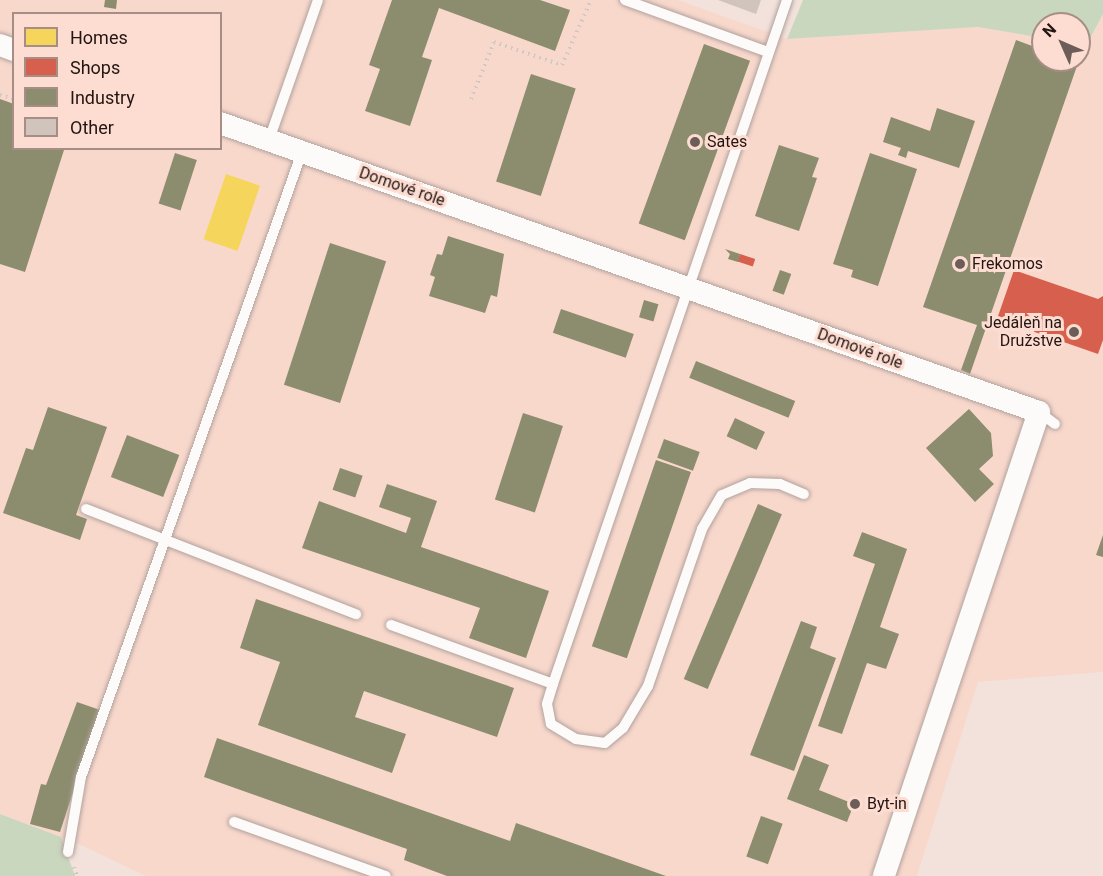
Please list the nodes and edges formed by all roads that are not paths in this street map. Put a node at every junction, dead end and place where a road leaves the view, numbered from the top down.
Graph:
1 (318, 0) edge
2 (625, 0) edge
3 (787, 0) edge
4 (768, 52) junction
5 (222, 124) edge
6 (269, 140) junction
7 (302, 152) junction
8 (688, 288) junction
9 (804, 494) dead end
10 (86, 509) dead end
11 (165, 541) junction
12 (356, 614) dead end
13 (391, 625) dead end
14 (553, 684) junction
15 (234, 822) dead end
16 (68, 852) dead end
17 (386, 876) edge
18 (884, 876) edge

1 - 6 lane
2 - 4 lane
3 - 4 lane
4 - 8 lane
5 - 6 street, Domové role
6 - 7 street, Domové role
7 - 8 street, Domové role
7 - 11 lane
8 - 14 lane
8 - 18 street, Domové role
9 - 14 lane
10 - 11 lane
11 - 12 lane
11 - 16 lane
13 - 14 lane
15 - 17 lane

